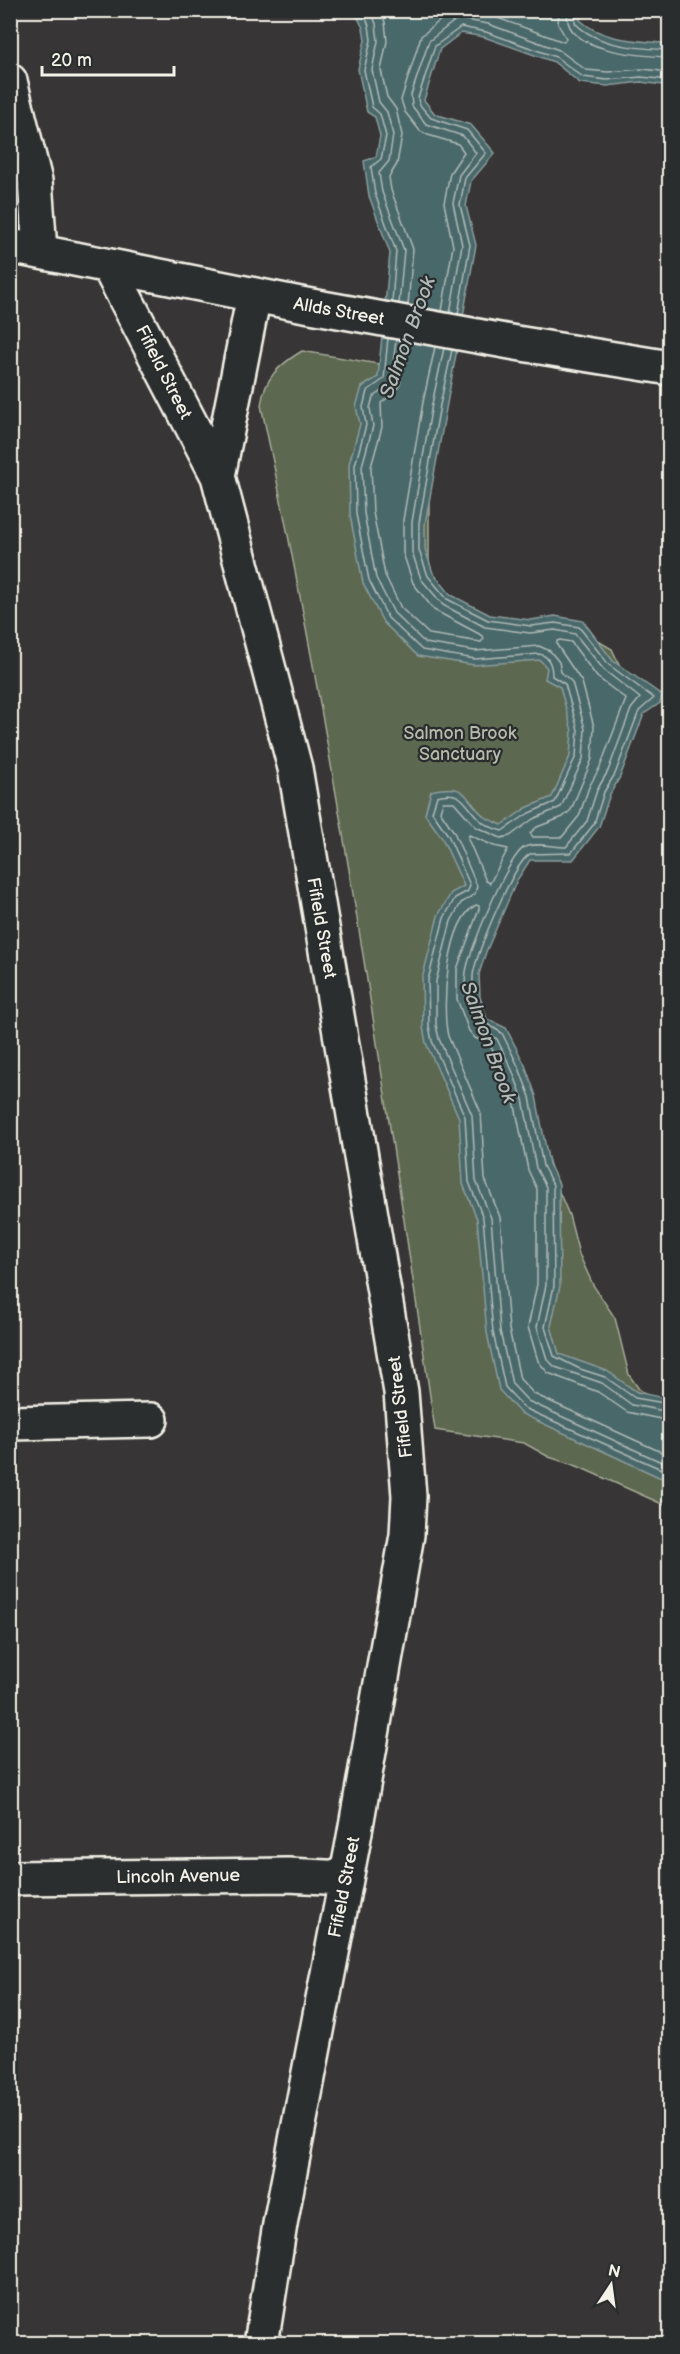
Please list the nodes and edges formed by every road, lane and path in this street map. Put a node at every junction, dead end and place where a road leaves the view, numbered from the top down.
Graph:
1 (10, 81) edge
2 (25, 249) edge
3 (109, 267) junction
4 (254, 295) junction
5 (669, 368) edge
6 (218, 476) junction
7 (152, 1420) dead end
8 (10, 1423) edge
9 (10, 1878) edge
10 (345, 1878) junction
11 (261, 2343) edge

1 - 2 street
2 - 3 street, Allds Street
3 - 4 street, Allds Street
3 - 6 street, Fifield Street
4 - 5 street, Allds Street
4 - 6 street, Fifield Street
6 - 10 street, Fifield Street
7 - 8 street
9 - 10 street, Lincoln Avenue
10 - 11 street, Fifield Street

